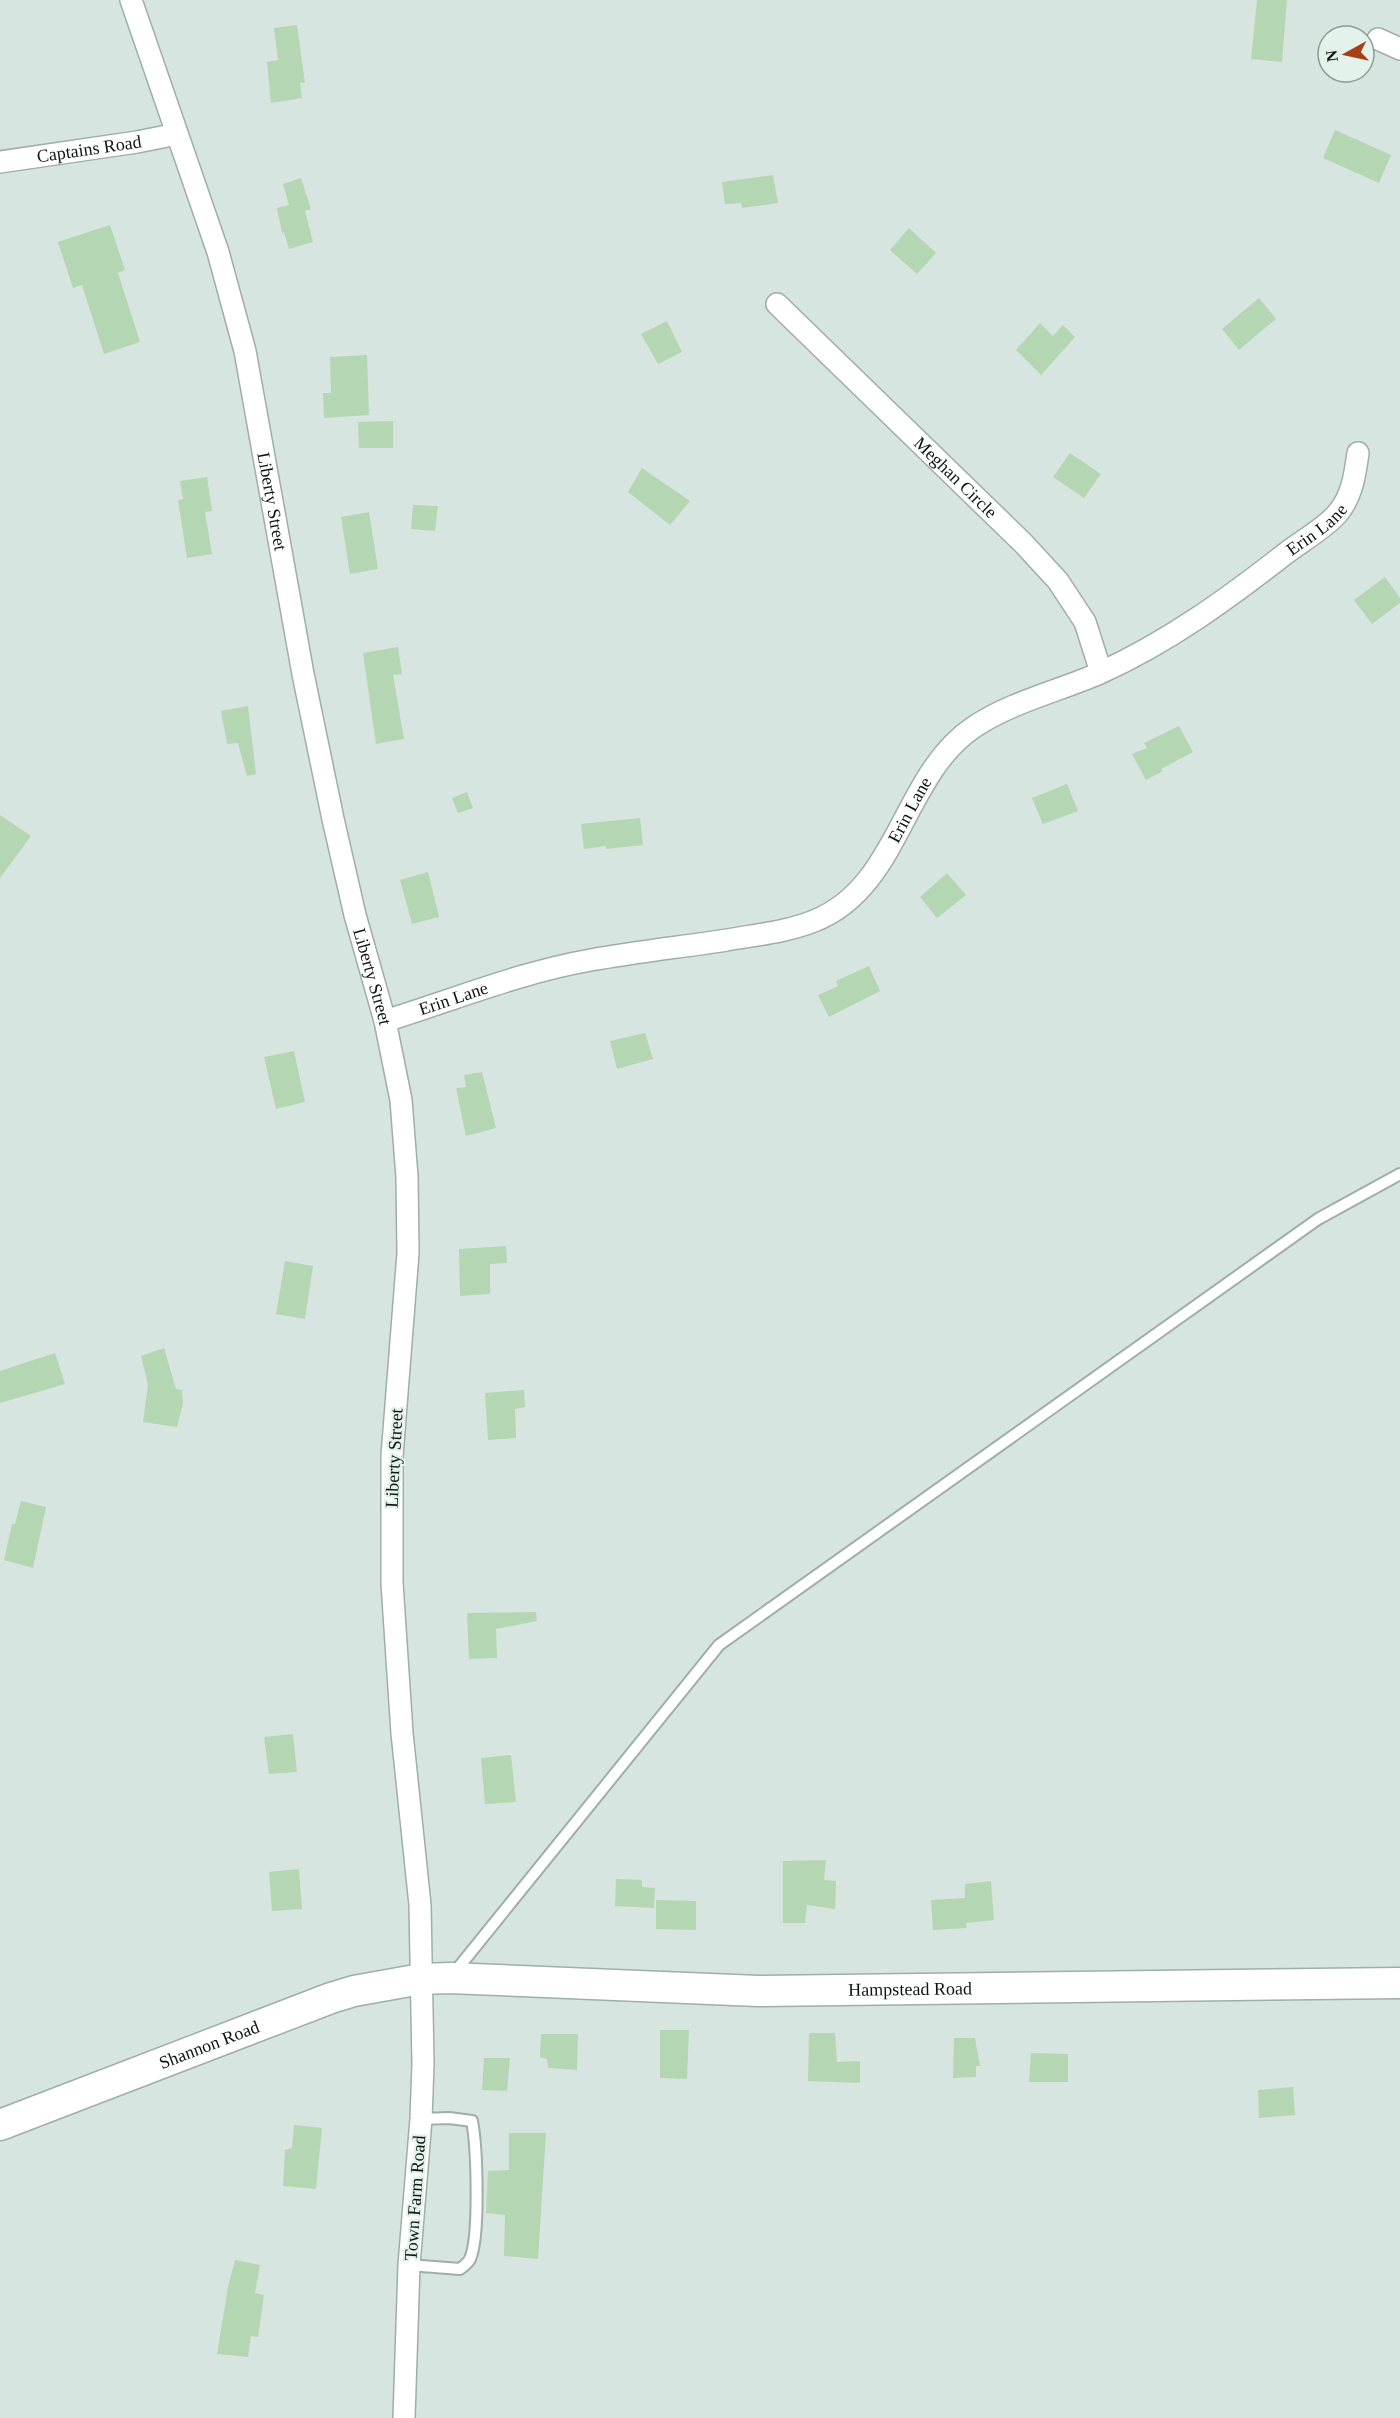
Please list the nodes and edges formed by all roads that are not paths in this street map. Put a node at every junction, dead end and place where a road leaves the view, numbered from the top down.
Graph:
1 (130, 0) edge
2 (1378, 39) dead end
3 (1400, 49) edge
4 (177, 134) junction
5 (0, 162) edge
6 (777, 304) dead end
7 (1358, 453) dead end
8 (1101, 672) junction
9 (385, 1021) junction
10 (1400, 1174) edge
11 (436, 1978) junction
12 (1400, 1983) edge
13 (421, 2119) junction
14 (0, 2125) edge
15 (409, 2265) junction
16 (404, 2418) edge

1 - 4 street, Liberty Street
2 - 3 street
4 - 5 street, Captains Road
4 - 9 street, Liberty Street
6 - 8 street, Meghan Circle
7 - 8 street, Erin Lane
8 - 9 street, Erin Lane
9 - 11 street, Liberty Street
10 - 11 lane
11 - 12 street, Hampstead Road
11 - 13 street, Town Farm Road
11 - 14 street, Shannon Road
13 - 15 street, Town Farm Road
13 - 15 lane
15 - 16 street, Town Farm Road

